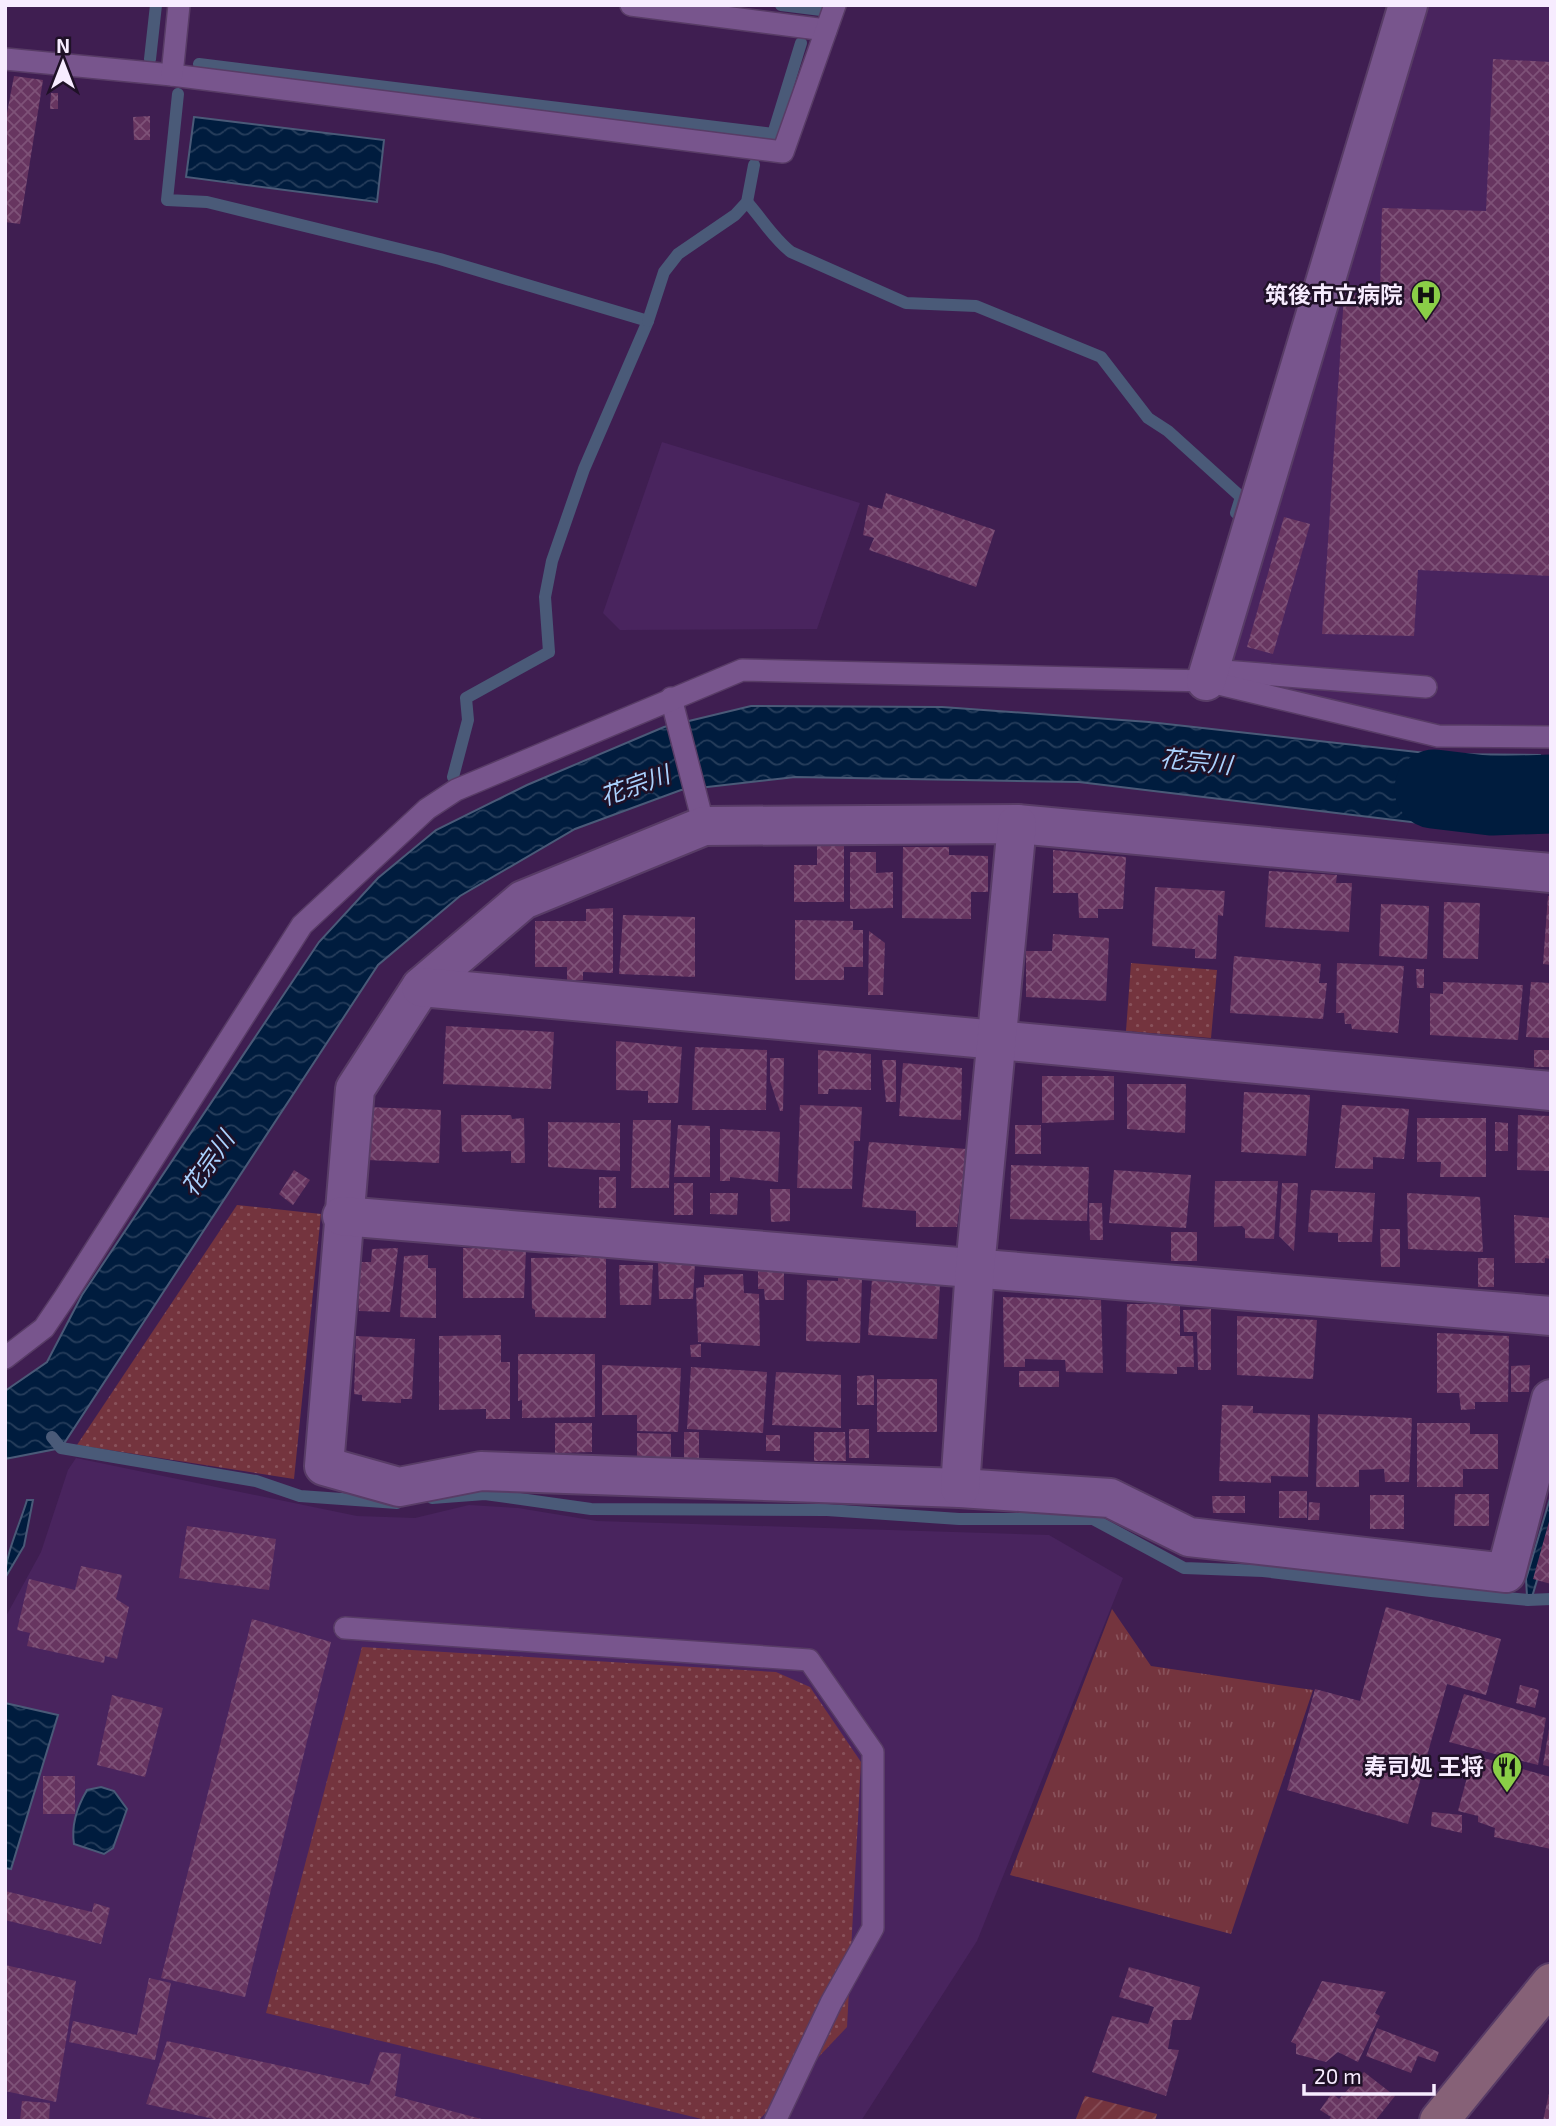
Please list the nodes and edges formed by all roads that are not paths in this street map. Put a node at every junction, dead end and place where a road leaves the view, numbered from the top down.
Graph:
1 (179, 5) edge
2 (631, 5) edge
3 (835, 5) edge
4 (1408, 5) edge
5 (826, 30) junction
6 (5, 60) edge
7 (172, 75) junction
8 (1209, 676) junction
9 (1426, 687) dead end
10 (674, 706) junction
11 (1551, 737) edge
12 (701, 811) junction
13 (1017, 824) junction
14 (1551, 873) edge
15 (421, 988) junction
16 (995, 1040) junction
17 (1551, 1091) edge
18 (342, 1216) junction
19 (975, 1268) junction
20 (1551, 1316) edge
21 (5, 1358) edge
22 (1551, 1399) edge
23 (960, 1488) junction
24 (345, 1628) dead end
25 (1551, 1983) edge
26 (775, 2121) edge
27 (1439, 2121) edge

1 - 7 lane
2 - 5 lane
3 - 5 lane
4 - 8 street
5 - 7 lane
6 - 7 lane
8 - 9 lane
8 - 10 lane
8 - 11 lane
10 - 12 lane
10 - 21 lane
12 - 13 street
12 - 15 street
13 - 14 street
13 - 16 street
15 - 16 street
15 - 18 street
16 - 17 street
16 - 19 street
18 - 19 street
18 - 23 street
19 - 20 street
19 - 23 street
22 - 23 street
24 - 26 lane
25 - 27 main road

